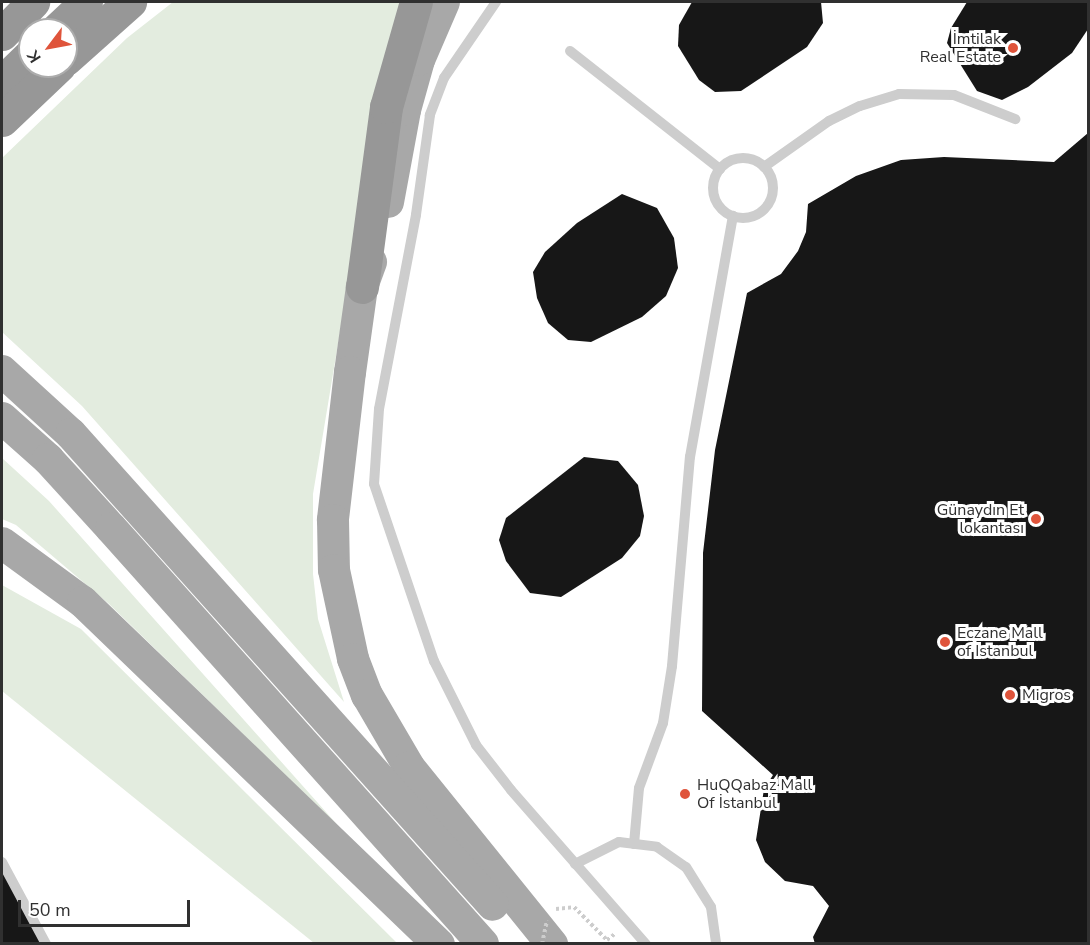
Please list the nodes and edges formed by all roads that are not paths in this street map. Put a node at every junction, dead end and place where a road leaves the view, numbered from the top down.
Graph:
1 (33, 2) edge
2 (86, 2) edge
3 (130, 2) edge
4 (416, 2) edge
5 (444, 2) edge
6 (496, 2) edge
7 (69, 18) edge
8 (2, 34) edge
9 (78, 48) edge
10 (570, 51) dead end
11 (18, 66) edge
12 (46, 78) edge
13 (2, 82) edge
14 (1015, 118) dead end
15 (2, 120) edge
16 (764, 167) junction
17 (720, 169) junction
18 (733, 216) junction
19 (362, 287) junction
20 (2, 371) edge
21 (2, 418) edge
22 (2, 543) edge
23 (634, 844) junction
24 (2, 862) edge
25 (575, 864) junction
26 (542, 936) edge
27 (46, 944) edge
28 (440, 944) edge
29 (483, 944) edge
30 (646, 944) edge
31 (716, 944) edge

1 - 8 highway
2 - 7 highway
3 - 9 highway
4 - 19 highway
5 - 19 main road
6 - 25 lane
10 - 17 lane
11 - 13 highway
12 - 15 highway
14 - 16 lane
16 - 17 lane
16 - 18 lane
17 - 18 lane
18 - 23 lane
19 - 26 main road
20 - 26 main road
21 - 29 main road
22 - 28 main road
23 - 25 lane
23 - 31 lane
24 - 27 lane
25 - 30 lane

